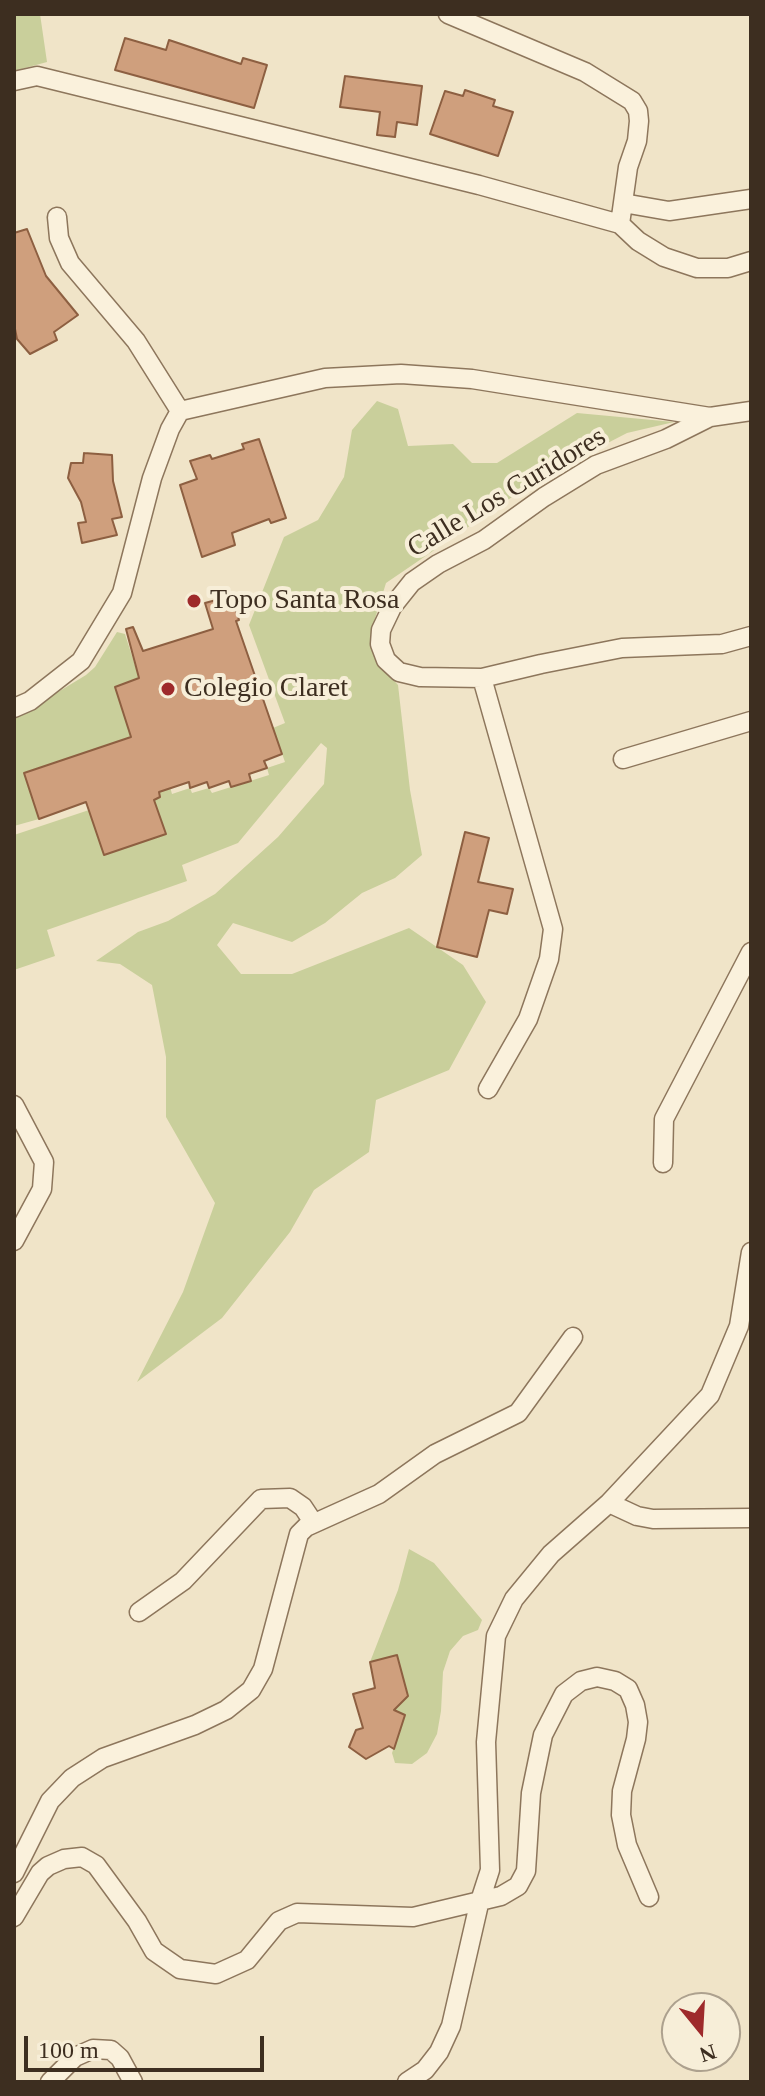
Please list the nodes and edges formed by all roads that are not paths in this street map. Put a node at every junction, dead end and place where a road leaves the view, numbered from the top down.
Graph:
1 (448, 14) edge
2 (14, 81) edge
3 (751, 199) edge
4 (623, 203) junction
5 (57, 217) dead end
6 (620, 224) junction
7 (751, 261) edge
8 (180, 411) junction
9 (751, 411) edge
10 (710, 417) junction
11 (751, 636) edge
12 (482, 678) junction
13 (14, 708) edge
14 (751, 721) edge
15 (623, 759) dead end
16 (751, 952) edge
17 (488, 1089) dead end
18 (14, 1105) edge
19 (663, 1163) dead end
20 (22, 1216) edge
21 (14, 1241) edge
22 (751, 1252) edge
23 (573, 1337) dead end
24 (609, 1503) junction
25 (748, 1514) edge
26 (313, 1522) junction
27 (139, 1612) dead end
28 (14, 1873) edge
29 (649, 1897) dead end
30 (479, 1904) junction
31 (14, 1917) edge
32 (50, 2082) edge
33 (133, 2082) edge
34 (407, 2082) edge

1 - 4 street
2 - 6 street
3 - 4 street
4 - 6 street
5 - 8 street
6 - 7 street
8 - 10 street
8 - 13 street
9 - 10 street, Calle Los Curidores
10 - 12 street, Calle Los Curidores
11 - 12 street, Calle Los Curidores
12 - 17 street
14 - 15 street
16 - 19 street
18 - 20 street
20 - 21 street
22 - 24 street
23 - 26 street
24 - 25 street
24 - 30 street
26 - 27 street
26 - 28 street
29 - 30 street
30 - 31 street
30 - 34 street
32 - 33 street

